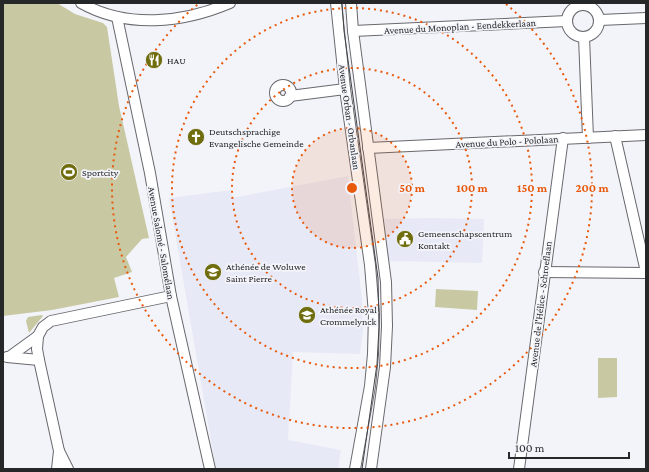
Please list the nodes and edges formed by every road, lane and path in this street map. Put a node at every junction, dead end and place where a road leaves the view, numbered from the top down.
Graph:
1 (81, 3) edge
2 (230, 3) edge
3 (336, 3) edge
4 (351, 3) edge
5 (583, 4) edge
6 (117, 17) junction
7 (646, 18) edge
8 (600, 20) junction
9 (567, 21) junction
10 (353, 31) junction
11 (584, 37) junction
12 (345, 89) junction
13 (290, 96) dead end
14 (646, 135) edge
15 (615, 136) junction
16 (563, 138) junction
17 (588, 138) junction
18 (368, 148) junction
19 (544, 272) junction
20 (646, 272) edge
21 (171, 296) junction
22 (38, 336) junction
23 (6, 357) edge
24 (39, 360) junction
25 (59, 452) junction
26 (57, 469) edge
27 (68, 469) edge
28 (210, 469) edge
29 (355, 469) edge
30 (371, 469) edge
31 (519, 469) edge

1 - 6 street
2 - 6 street
3 - 12 street, Avenue Orban - Orbanlaan
4 - 10 street, Avenue Orban - Orbanlaan
5 - 8 street
5 - 9 street
6 - 21 street, Avenue Salomé - Salomélaan
7 - 8 street
8 - 11 street
9 - 10 street, Avenue du Monoplan - Eendekkerlaan
9 - 11 street
10 - 18 street, Avenue Orban - Orbanlaan
11 - 17 street
12 - 13 street
12 - 29 street, Avenue Orban - Orbanlaan
14 - 15 street, Avenue du Polo - Pololaan
15 - 17 street, Avenue du Polo - Pololaan
15 - 20 street
16 - 17 street, Avenue du Polo - Pololaan
16 - 18 street, Avenue du Polo - Pololaan
16 - 19 street, Avenue de l'Hélice - Schroeflaan
18 - 30 street, Avenue Orban - Orbanlaan
19 - 20 street
19 - 31 street, Avenue de l'Hélice - Schroeflaan
21 - 22 street
21 - 28 street, Avenue Salomé - Salomélaan
22 - 23 street
22 - 24 street
23 - 24 street
24 - 25 street
25 - 26 street
25 - 27 street

